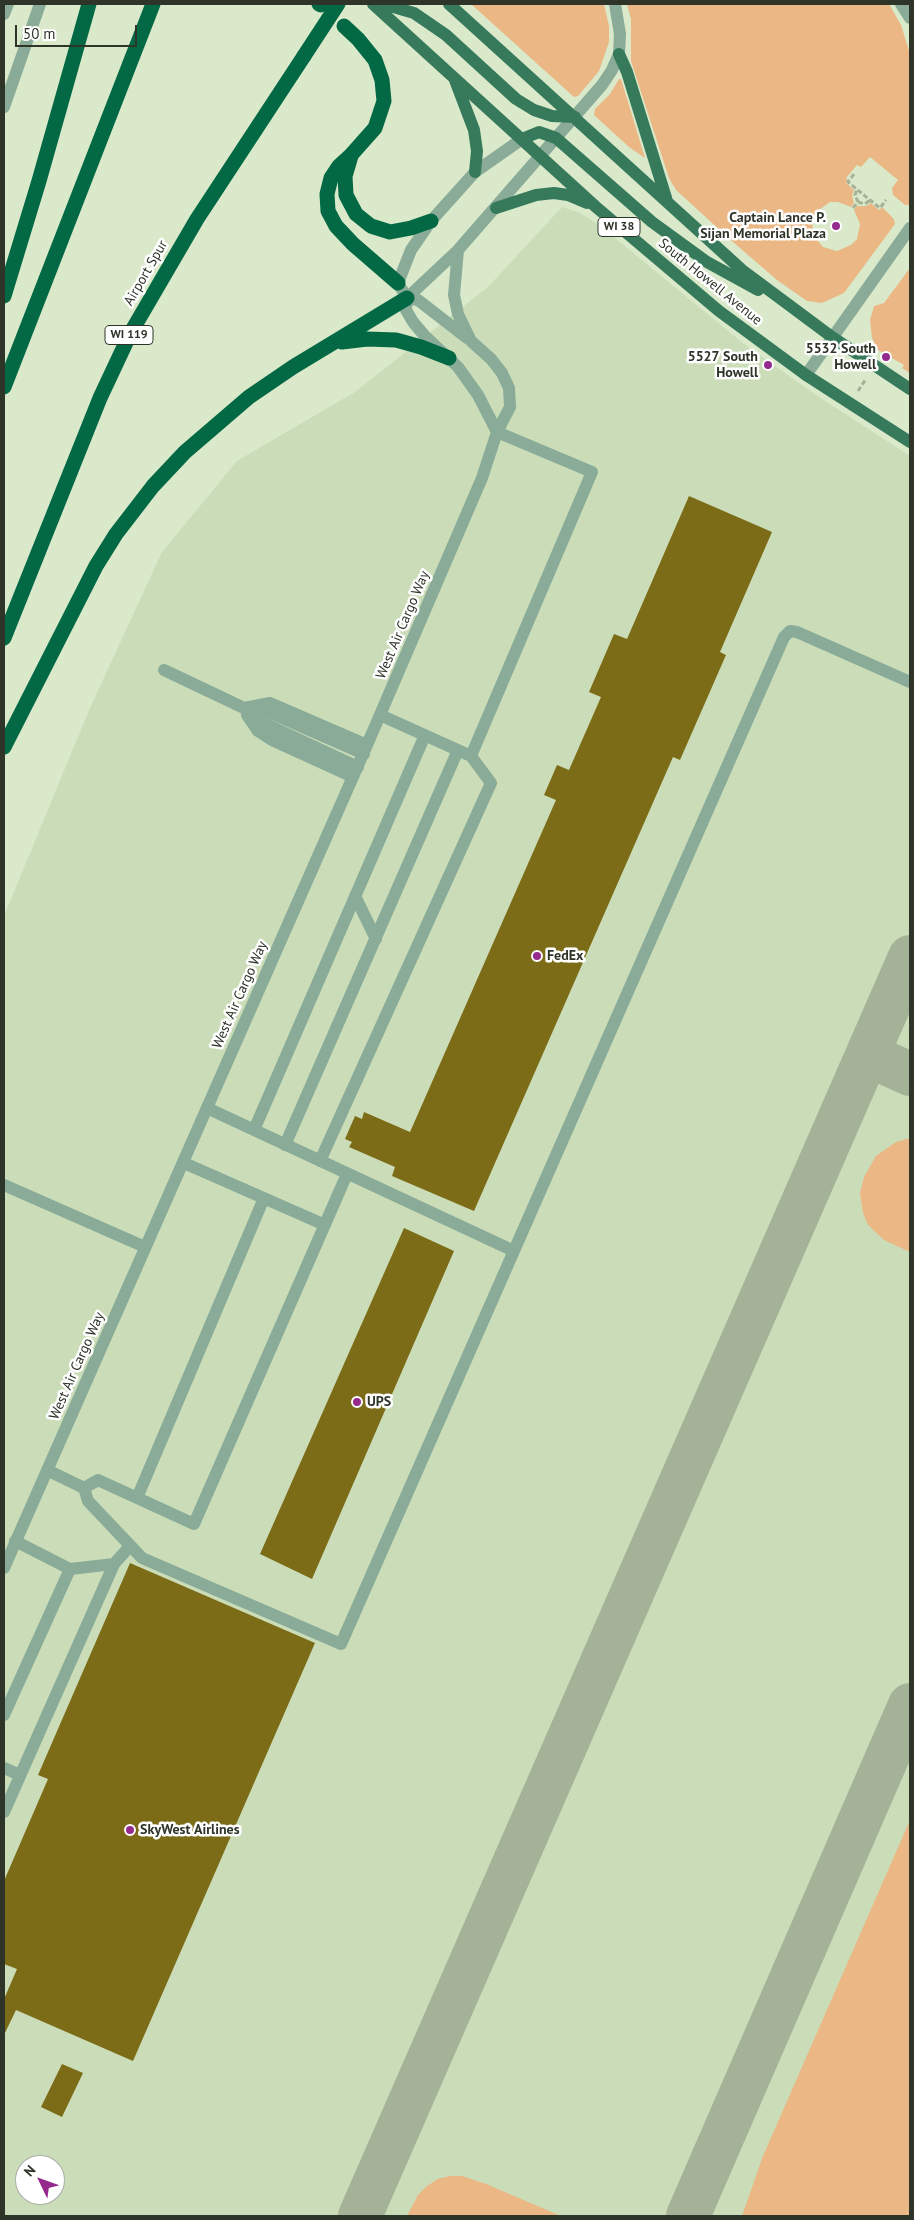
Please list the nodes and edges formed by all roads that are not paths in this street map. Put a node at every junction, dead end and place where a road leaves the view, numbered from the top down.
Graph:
1 (8, 4) edge
2 (40, 4) edge
3 (89, 4) edge
4 (153, 4) edge
5 (338, 4) edge
6 (373, 4) edge
7 (383, 4) edge
8 (449, 4) edge
9 (615, 4) edge
10 (901, 4) edge
11 (4, 14) edge
12 (910, 18) edge
13 (344, 26) dead end
14 (618, 54) junction
15 (454, 78) junction
16 (4, 107) edge
17 (575, 117) junction
18 (556, 138) junction
19 (522, 139) junction
20 (351, 155) junction
21 (540, 156) junction
22 (474, 172) junction
23 (666, 201) junction
24 (596, 207) junction
25 (496, 208) junction
26 (432, 221) junction
27 (910, 228) edge
28 (458, 250) junction
29 (398, 283) junction
30 (4, 296) edge
31 (407, 298) junction
32 (793, 310) junction
33 (832, 337) junction
34 (472, 341) junction
35 (333, 344) junction
36 (449, 358) junction
37 (806, 375) junction
38 (4, 387) edge
39 (910, 389) edge
40 (496, 432) junction
41 (910, 442) edge
42 (4, 638) edge
43 (164, 670) dead end
44 (910, 682) edge
45 (244, 708) junction
46 (380, 715) junction
47 (425, 736) junction
48 (4, 747) edge
49 (366, 750) junction
50 (458, 750) junction
51 (471, 756) junction
52 (356, 772) junction
53 (356, 896) junction
54 (376, 939) junction
55 (207, 1108) junction
56 (254, 1130) junction
57 (285, 1145) junction
58 (320, 1161) junction
59 (184, 1163) junction
60 (347, 1174) junction
61 (4, 1185) edge
62 (264, 1198) junction
63 (325, 1225) junction
64 (145, 1247) junction
65 (514, 1252) junction
66 (47, 1470) junction
67 (84, 1488) junction
68 (137, 1498) junction
69 (15, 1542) junction
70 (130, 1546) junction
71 (114, 1564) junction
72 (4, 1568) edge
73 (70, 1569) junction
74 (4, 1715) edge
75 (4, 1768) edge
76 (20, 1775) junction
77 (4, 1812) edge

1 - 11 street
2 - 16 street
3 - 30 highway
4 - 38 highway
5 - 42 highway, Airport Spur / WI 119, bridge
6 - 15 main road, South Howell Avenue / WI 38
7 - 17 main road
8 - 17 main road
9 - 14 street
10 - 12 street
13 - 20 highway
14 - 17 street
14 - 23 main road
15 - 19 main road, South Howell Avenue / WI 38
15 - 22 main road
17 - 18 street
17 - 23 main road
18 - 19 main road
18 - 21 street
18 - 32 main road
19 - 21 main road, South Howell Avenue / WI 38
19 - 22 street
20 - 26 highway
20 - 29 highway
21 - 24 main road, South Howell Avenue / WI 38
21 - 25 street
22 - 26 street
23 - 32 main road
24 - 25 main road
24 - 37 main road, South Howell Avenue / WI 38
25 - 28 street
26 - 29 street
27 - 33 street
28 - 31 street
28 - 34 street, West Air Cargo Way
29 - 31 street
31 - 34 street
31 - 35 highway
31 - 36 street
32 - 33 main road
33 - 37 street
33 - 39 main road
34 - 40 street, West Air Cargo Way
35 - 36 highway
35 - 48 highway
36 - 40 street
37 - 41 main road, South Howell Avenue / WI 38
40 - 46 street, West Air Cargo Way
40 - 51 street
43 - 45 street
44 - 65 street
45 - 49 street
45 - 52 street
46 - 47 street
46 - 49 street, West Air Cargo Way
47 - 50 street
47 - 53 street
49 - 52 street, West Air Cargo Way
50 - 51 street
50 - 54 street
51 - 58 street
52 - 55 street, West Air Cargo Way
53 - 54 street
53 - 56 street
54 - 57 street
55 - 56 street
55 - 59 street, West Air Cargo Way
56 - 57 street
57 - 58 street
58 - 60 street
59 - 62 street
59 - 64 street, West Air Cargo Way
60 - 63 street
60 - 65 street
61 - 64 street
62 - 63 street
62 - 68 street
63 - 68 street
64 - 66 street, West Air Cargo Way
65 - 70 street
66 - 67 street
66 - 69 street, West Air Cargo Way
67 - 68 street
67 - 70 street
69 - 72 street, West Air Cargo Way
69 - 73 street
70 - 71 street
71 - 73 street
71 - 76 street
73 - 74 street
75 - 76 street
76 - 77 street

